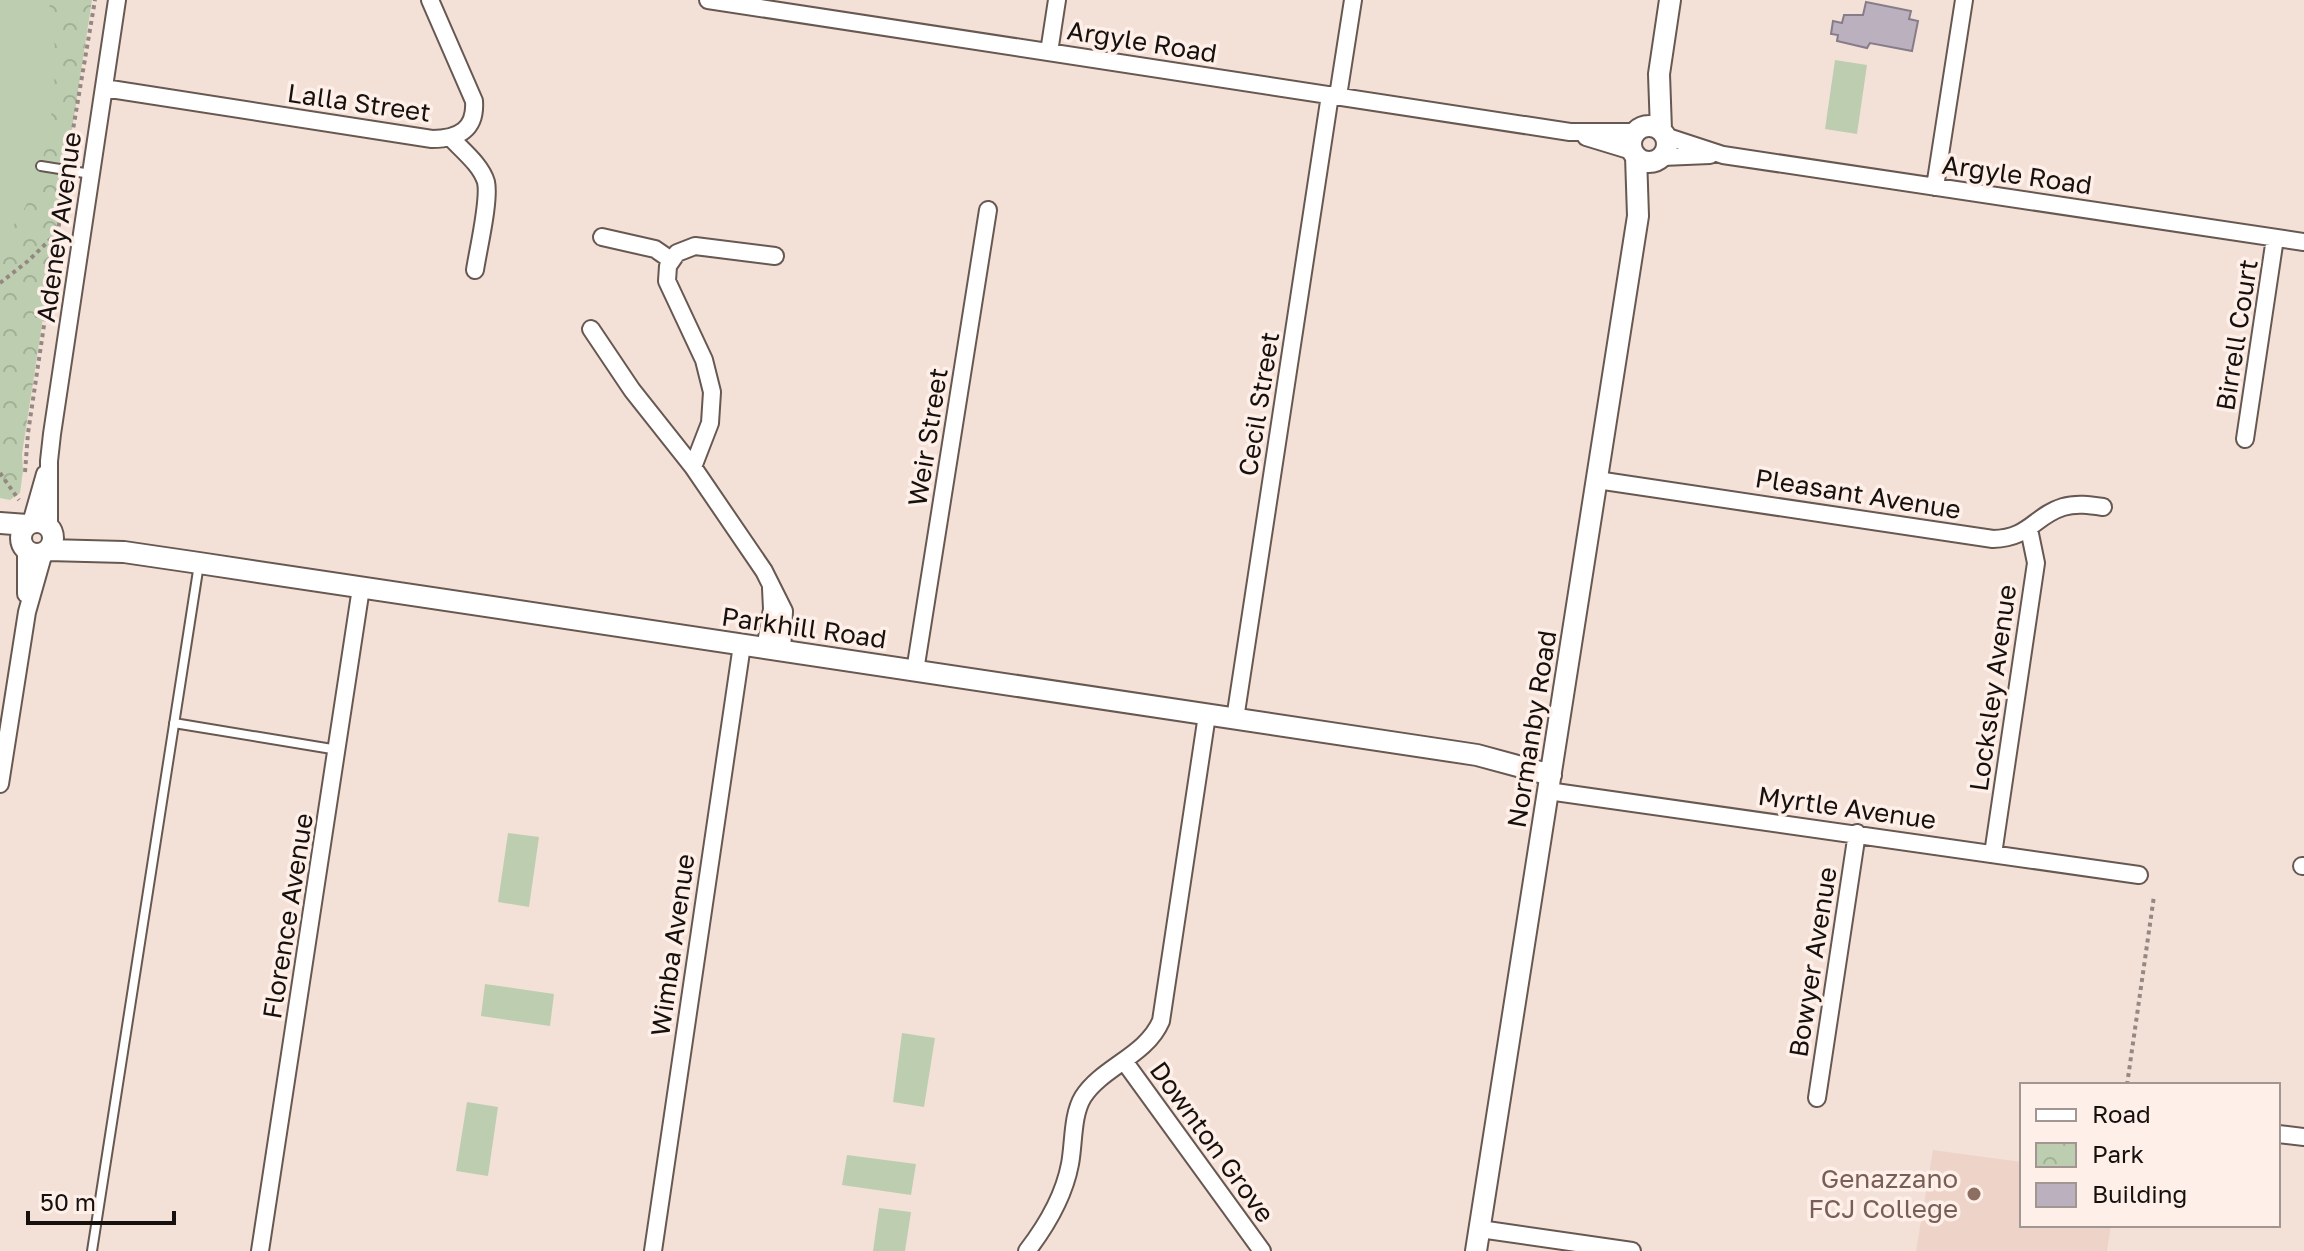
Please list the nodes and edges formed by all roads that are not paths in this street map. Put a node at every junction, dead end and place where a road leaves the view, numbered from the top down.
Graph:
1 (117, 0) edge
2 (430, 0) edge
3 (708, 0) edge
4 (1057, 0) edge
5 (1353, 0) edge
6 (1670, 0) edge
7 (1964, 0) edge
8 (742, 3) edge
9 (1049, 52) junction
10 (104, 88) junction
11 (1334, 96) junction
12 (451, 138) junction
13 (1645, 139) junction
14 (1723, 155) junction
15 (1660, 158) junction
16 (41, 166) dead end
17 (91, 174) junction
18 (1935, 187) junction
19 (988, 210) dead end
20 (1638, 216) junction
21 (602, 237) dead end
22 (2275, 238) junction
23 (2304, 242) edge
24 (775, 256) dead end
25 (671, 260) junction
26 (475, 270) dead end
27 (591, 329) dead end
28 (2245, 439) dead end
29 (693, 467) junction
30 (1597, 480) junction
31 (2103, 507) dead end
32 (0, 523) edge
33 (2029, 529) junction
34 (0, 535) edge
35 (37, 537) junction
36 (199, 563) junction
37 (361, 588) junction
38 (742, 645) junction
39 (774, 650) junction
40 (915, 671) junction
41 (1207, 715) junction
42 (1235, 719) junction
43 (174, 723) junction
44 (338, 750) junction
45 (1551, 774) junction
46 (0, 784) edge
47 (1857, 833) junction
48 (1993, 854) junction
49 (2139, 875) dead end
50 (1124, 1061) junction
51 (1817, 1098) dead end
52 (2280, 1134) edge
53 (2304, 1137) edge
54 (1480, 1229) junction
55 (92, 1251) edge
56 (260, 1251) edge
57 (653, 1251) edge
58 (1027, 1251) edge
59 (1262, 1251) edge
60 (1476, 1251) edge
61 (1632, 1251) edge

1 - 10 street, Adeney Avenue
2 - 12 street, Lalla Street
3 - 8 street, Argyle Road
4 - 9 street
5 - 11 street, Cecil Street
6 - 13 street, Normanby Road
7 - 18 street
8 - 9 street, Argyle Road
9 - 11 street, Argyle Road
10 - 12 street, Lalla Street
10 - 17 street, Adeney Avenue
11 - 13 street, Argyle Road
11 - 42 street, Cecil Street
12 - 26 street
13 - 14 street, Argyle Road
13 - 15 street, Normanby Road
13 - 20 street, Normanby Road
14 - 15 street, Argyle Road
14 - 18 street, Argyle Road
15 - 20 street, Normanby Road
16 - 17 lane
17 - 35 street, Adeney Avenue
18 - 22 street, Argyle Road
19 - 40 street, Weir Street
20 - 30 street, Normanby Road
21 - 25 street
22 - 23 street, Argyle Road
22 - 28 street, Birrell Court
24 - 25 street
25 - 29 street
27 - 29 street
29 - 39 street
30 - 33 street, Pleasant Avenue
30 - 45 street, Normanby Road
31 - 33 street, Pleasant Avenue
32 - 35 street, Parkhill Road
33 - 48 street, Locksley Avenue
34 - 35 street, Parkhill Road
35 - 36 street, Parkhill Road
35 - 46 street, Adeney Avenue
36 - 37 street, Parkhill Road
36 - 43 lane
37 - 38 street, Parkhill Road
37 - 44 street, Florence Avenue
38 - 39 street, Parkhill Road
38 - 57 street, Wimba Avenue
39 - 40 street, Parkhill Road
40 - 41 street, Parkhill Road
41 - 42 street, Parkhill Road
41 - 50 street
42 - 45 street, Parkhill Road
43 - 44 lane
43 - 55 lane
44 - 56 street, Florence Avenue
45 - 47 street, Myrtle Avenue
45 - 54 street, Normanby Road
47 - 48 street, Myrtle Avenue
47 - 51 street, Bowyer Avenue
48 - 49 street, Myrtle Avenue
50 - 58 street
50 - 59 street, Downton Grove
52 - 53 street
54 - 60 street, Normanby Road
54 - 61 street

